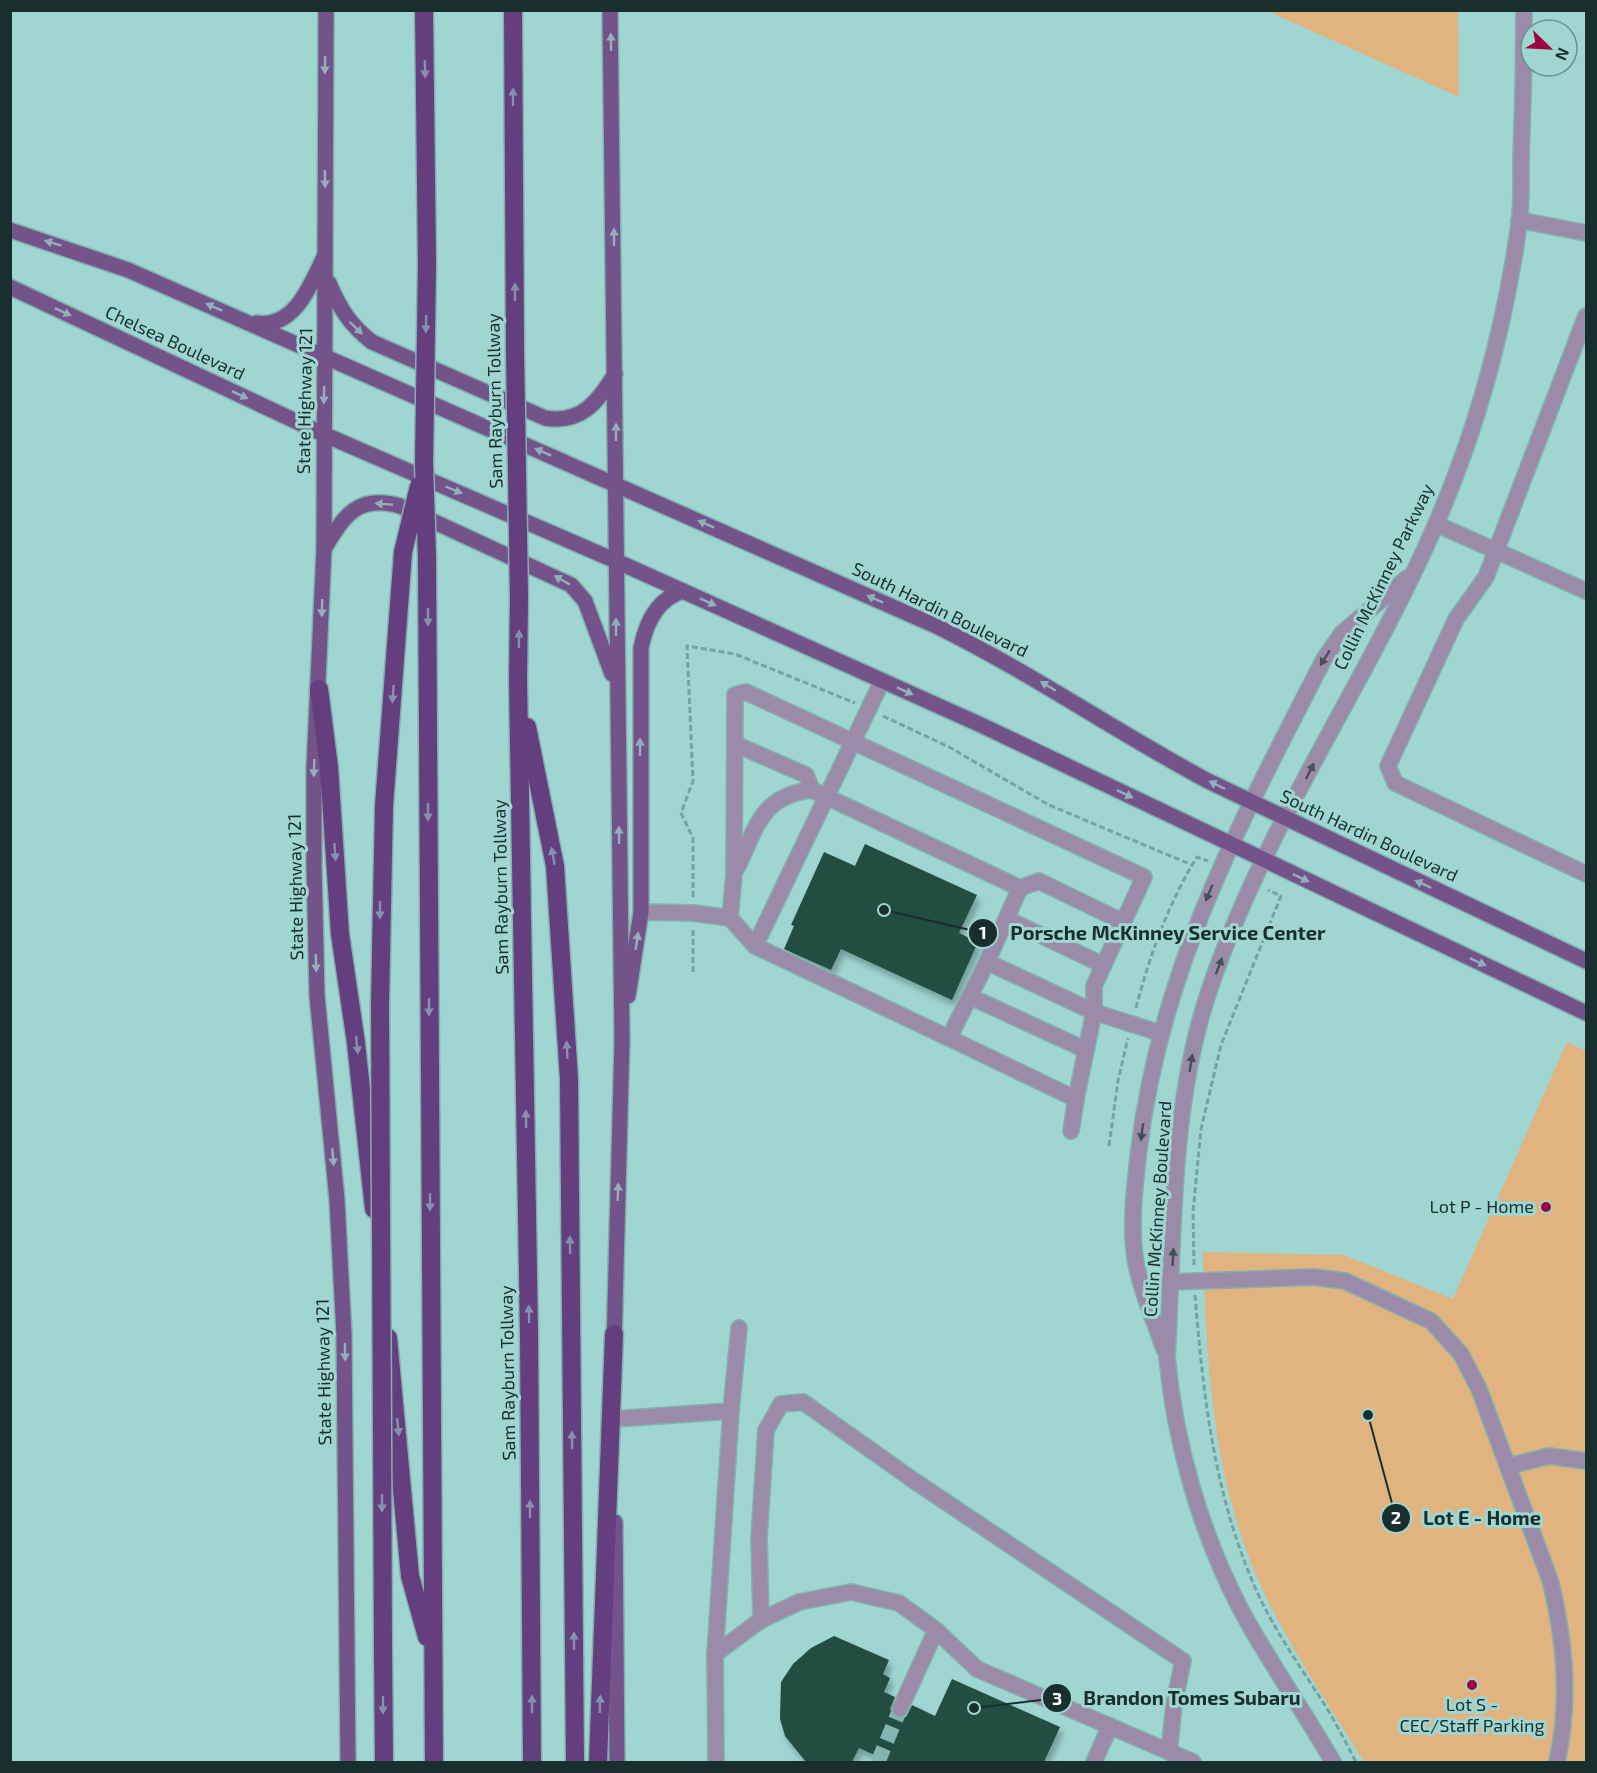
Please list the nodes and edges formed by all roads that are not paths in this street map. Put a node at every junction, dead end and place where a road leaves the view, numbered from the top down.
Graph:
1 (326, 10) edge
2 (424, 10) edge
3 (513, 10) edge
4 (610, 10) edge
5 (1524, 10) edge
6 (1520, 220) junction
7 (10, 230) edge
8 (1587, 233) edge
9 (326, 253) junction
10 (327, 278) junction
11 (10, 287) edge
12 (1587, 315) edge
13 (247, 322) junction
14 (325, 357) junction
15 (615, 373) junction
16 (323, 434) junction
17 (424, 463) junction
18 (616, 484) junction
19 (1436, 524) junction
20 (324, 549) junction
21 (1497, 550) junction
22 (616, 561) junction
23 (1411, 574) junction
24 (683, 591) junction
25 (1587, 591) edge
26 (518, 680) junction
27 (882, 681) junction
28 (616, 686) junction
29 (319, 689) junction
30 (854, 741) junction
31 (735, 744) junction
32 (819, 794) junction
33 (1251, 802) junction
34 (1286, 819) junction
35 (1229, 844) junction
36 (1264, 861) junction
37 (734, 874) junction
38 (1587, 874) edge
39 (1020, 888) junction
40 (641, 912) junction
41 (730, 918) junction
42 (1006, 919) junction
43 (1123, 922) junction
44 (755, 946) junction
45 (1587, 961) edge
46 (987, 962) junction
47 (1103, 965) junction
48 (970, 997) junction
49 (1094, 1012) junction
50 (1587, 1013) edge
51 (1160, 1033) junction
52 (949, 1038) junction
53 (622, 1041) junction
54 (1086, 1050) junction
55 (1076, 1099) junction
56 (1071, 1131) dead end
57 (1172, 1281) junction
58 (1141, 1283) junction
59 (739, 1328) dead end
60 (614, 1334) junction
61 (1167, 1357) junction
62 (731, 1412) junction
63 (614, 1419) junction
64 (1587, 1461) edge
65 (1509, 1466) junction
66 (761, 1620) junction
67 (936, 1630) junction
68 (715, 1654) junction
69 (434, 1662) junction
70 (900, 1709) tunnel mouth
71 (1110, 1726) junction
72 (1170, 1752) junction
73 (1326, 1759) edge
74 (348, 1762) edge
75 (384, 1762) edge
76 (434, 1762) edge
77 (532, 1762) edge
78 (574, 1762) edge
79 (598, 1762) edge
80 (617, 1762) edge
81 (716, 1762) edge
82 (1094, 1762) edge
83 (1193, 1762) edge
84 (1557, 1762) edge

1 -> 9 main road, State Highway 121
2 -> 17 highway, bridge
26 -> 3 highway, Sam Rayburn Tollway, bridge
15 -> 4 main road
5 - 6 street, Collin McKinney Parkway
6 - 8 street
6 - 19 street, Collin McKinney Parkway
13 -> 7 main road
9 - 10 main road, State Highway 121
9 - 13 main road
10 - 14 main road, State Highway 121
10 -> 15 main road
11 -> 16 main road, Chelsea Boulevard
12 - 21 street
13 - 14 main road
14 -> 16 main road, State Highway 121
18 -> 14 main road, South Hardin Boulevard
18 -> 15 main road
16 - 20 main road, State Highway 121
16 -> 22 main road
17 -> 69 highway, bridge
17 -> 75 highway, bridge
18 - 22 main road
33 -> 18 main road, South Hardin Boulevard
19 - 21 street
19 - 23 street, Collin McKinney Parkway
28 -> 20 main road
20 -> 29 main road, State Highway 121
21 - 25 street
21 - 38 street
22 - 24 main road
28 -> 22 main road
23 -> 33 street, Collin McKinney Boulevard
34 -> 23 street, Collin McKinney Parkway
24 -> 27 main road
40 -> 24 main road
77 -> 26 highway, Sam Rayburn Tollway
78 -> 26 highway
27 - 30 street
27 -> 35 main road
53 -> 28 main road
29 -> 69 highway
29 -> 74 main road, State Highway 121
30 - 31 street
30 - 32 street
30 - 43 street
31 - 32 street
31 - 37 street
32 - 37 street
32 - 39 street
32 - 44 street
33 - 34 main road, South Hardin Boulevard
33 - 35 street, Collin McKinney Boulevard
34 - 36 street, Collin McKinney Parkway
45 -> 34 main road, South Hardin Boulevard
35 - 36 main road
35 -> 51 street, Collin McKinney Boulevard
36 -> 50 main road
57 -> 36 street, Collin McKinney Boulevard
37 - 41 street
39 - 42 street
39 - 43 street
40 - 41 street
53 -> 40 main road
41 - 44 street
42 - 46 street
42 - 47 street
43 - 47 street
44 - 52 street
46 - 48 street
46 - 49 street
47 - 49 street
48 - 52 street
48 - 54 street
49 - 51 street
49 - 54 street
51 -> 58 street, Collin McKinney Boulevard
52 - 55 street
60 -> 53 main road
54 - 55 street
55 - 56 street
57 - 58 street
57 - 61 street, Collin McKinney Boulevard
57 - 65 street
58 - 61 street, Collin McKinney Boulevard
59 - 62 street
60 - 63 main road
79 -> 60 highway
61 - 73 street, Collin McKinney Boulevard
62 - 63 street
62 - 68 street
63 - 80 main road
64 - 65 street
65 - 84 street
66 - 67 street
66 - 68 street
66 - 72 street
67 - 70 street
67 - 71 street
68 - 81 street
69 - 76 highway
71 - 72 street
71 - 82 street
72 - 83 street

